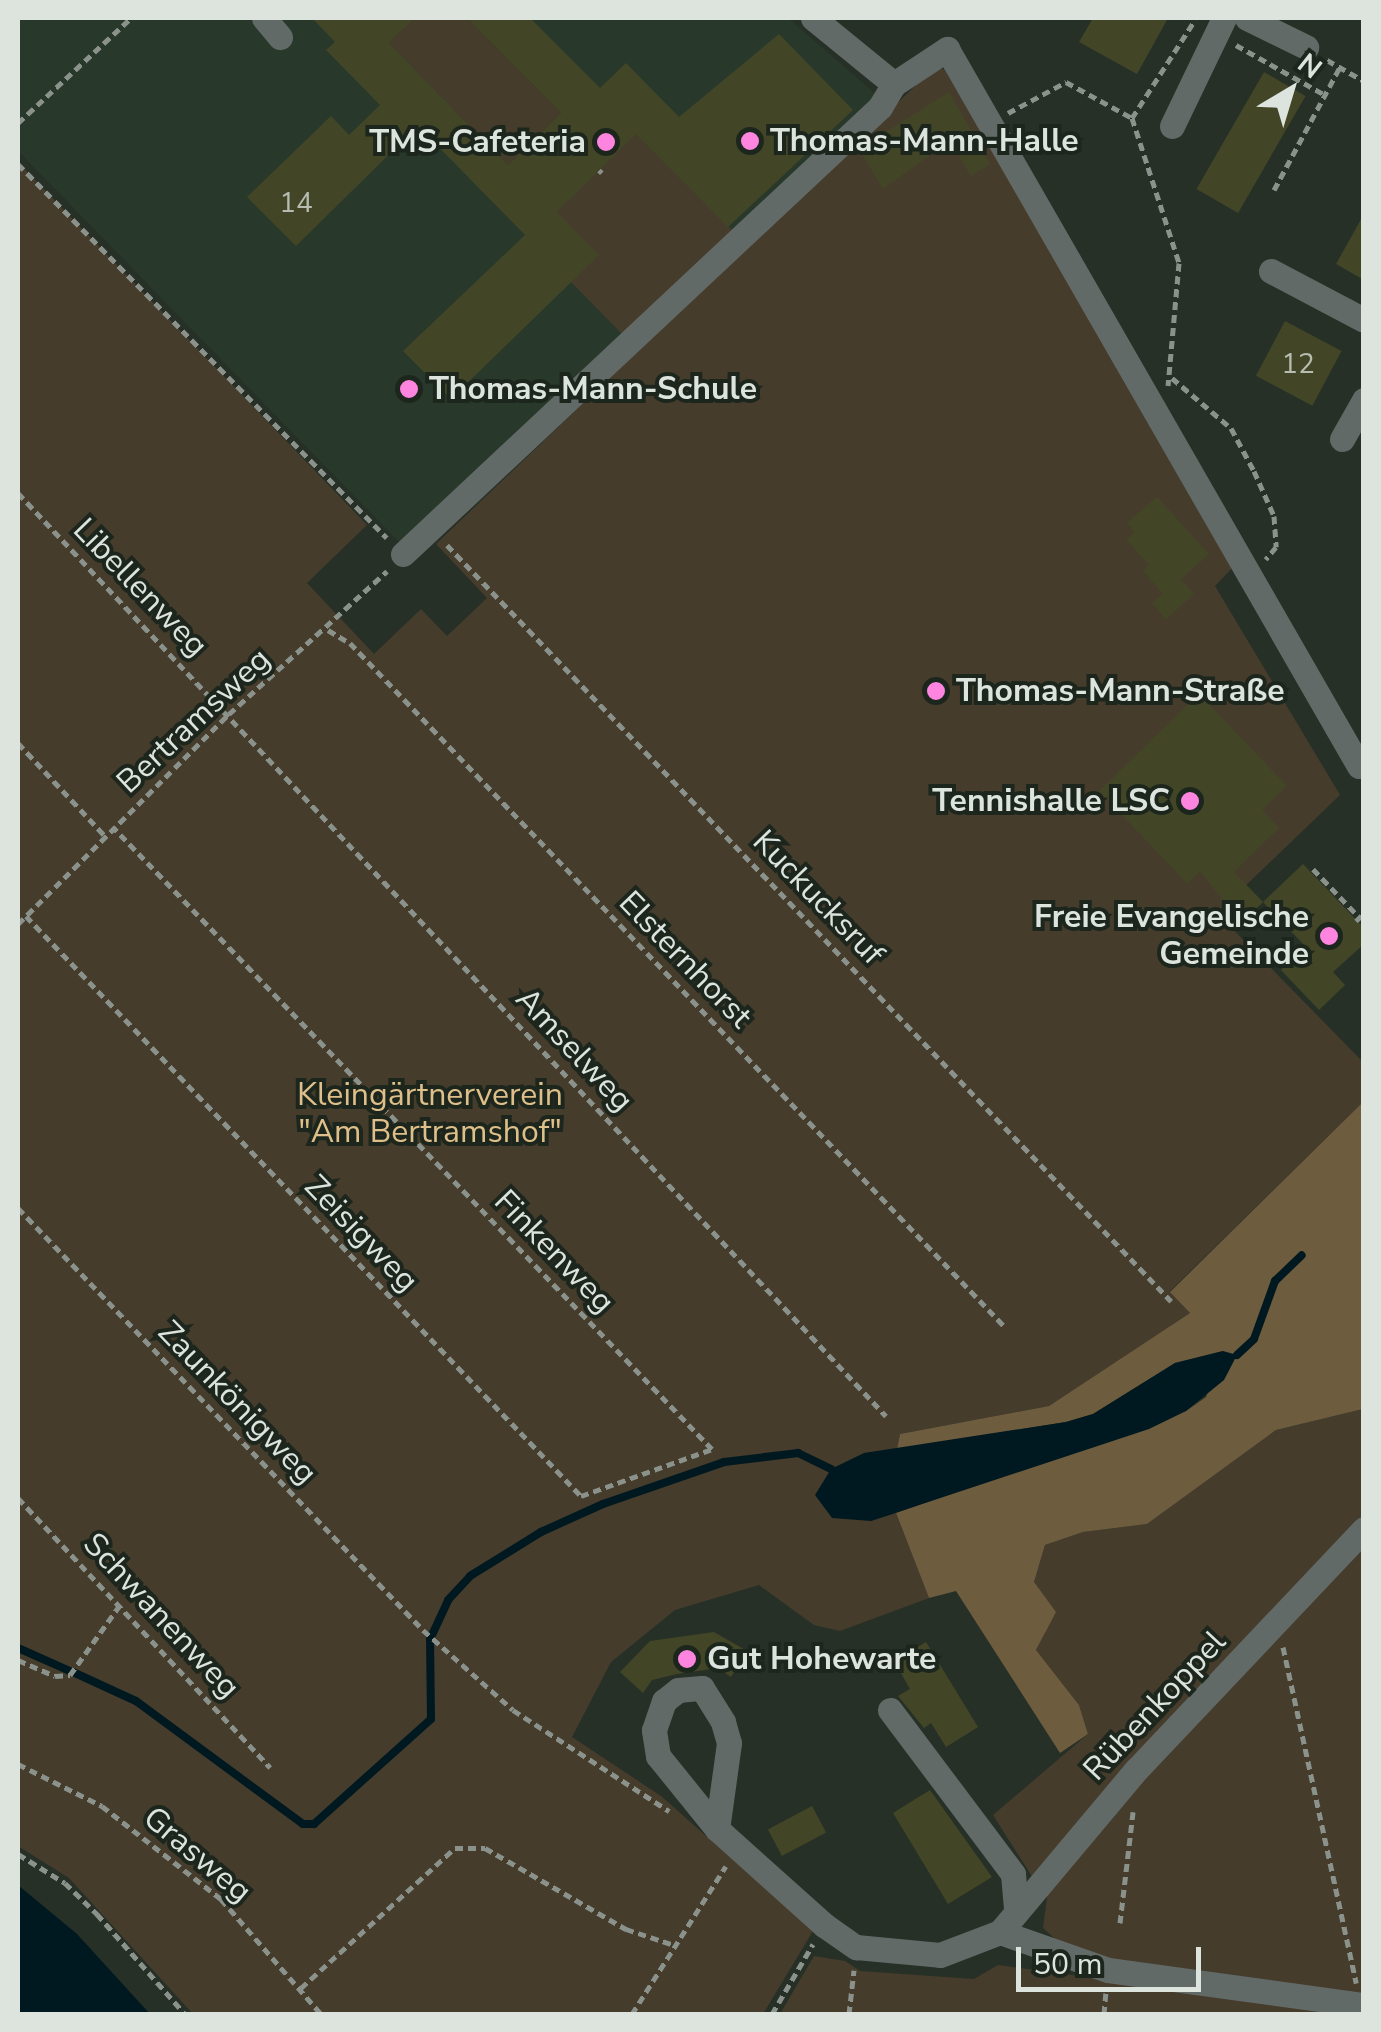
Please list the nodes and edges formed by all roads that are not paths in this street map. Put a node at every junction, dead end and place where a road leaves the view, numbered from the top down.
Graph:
1 (813, 18) edge
2 (1247, 18) edge
3 (1214, 23) edge
4 (1306, 46) road end
5 (894, 84) junction
6 (1172, 126) dead end
7 (1270, 271) dead end
8 (1364, 320) edge
9 (1364, 400) edge
10 (1342, 439) dead end
11 (404, 554) road end
12 (1359, 766) dead end
13 (1364, 1530) edge
14 (890, 1710) dead end
15 (716, 1840) junction
16 (1008, 1922) junction
17 (1360, 2004) edge

1 - 5 street
2 - 4 street
3 - 6 street
5 - 11 street
5 - 12 street
7 - 8 street
9 - 10 street
13 - 16 street, Rübenkoppel
14 - 16 street
15 - 15 street
15 - 16 street
16 - 17 street

